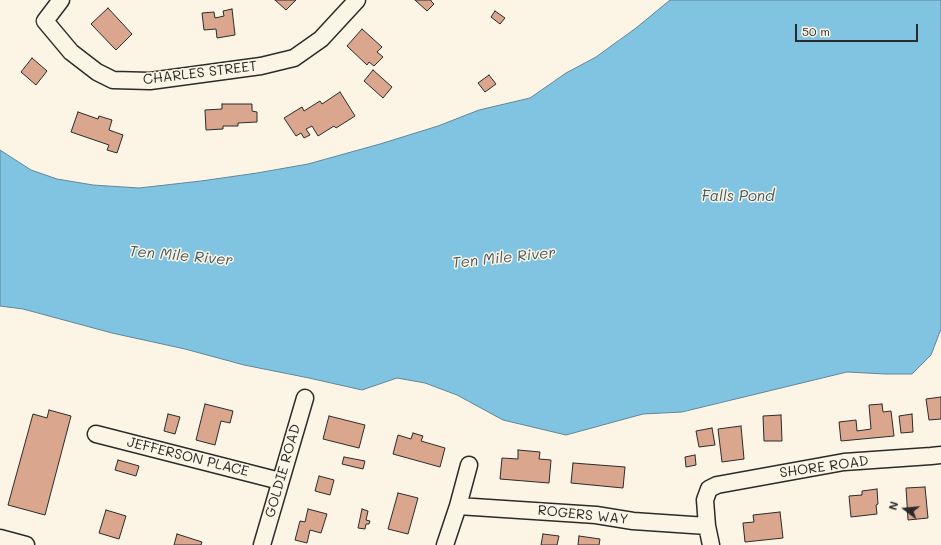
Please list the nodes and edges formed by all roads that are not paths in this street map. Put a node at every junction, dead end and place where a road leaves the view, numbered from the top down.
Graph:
1 (61, 0) edge
2 (357, 0) edge
3 (305, 398) dead end
4 (96, 434) dead end
5 (941, 455) edge
6 (469, 465) dead end
7 (280, 481) junction
8 (458, 506) junction
9 (707, 526) junction
10 (0, 538) edge
11 (26, 545) edge
12 (262, 545) edge
13 (445, 545) edge
14 (711, 545) edge

1 - 2 street, CHARLES STREET
3 - 7 street, GOLDIE ROAD
4 - 7 street, JEFFERSON PLACE
5 - 9 street, SHORE ROAD
6 - 8 street
7 - 12 street, GOLDIE ROAD
8 - 9 street, ROGERS WAY
8 - 13 street
9 - 14 street
10 - 11 street

